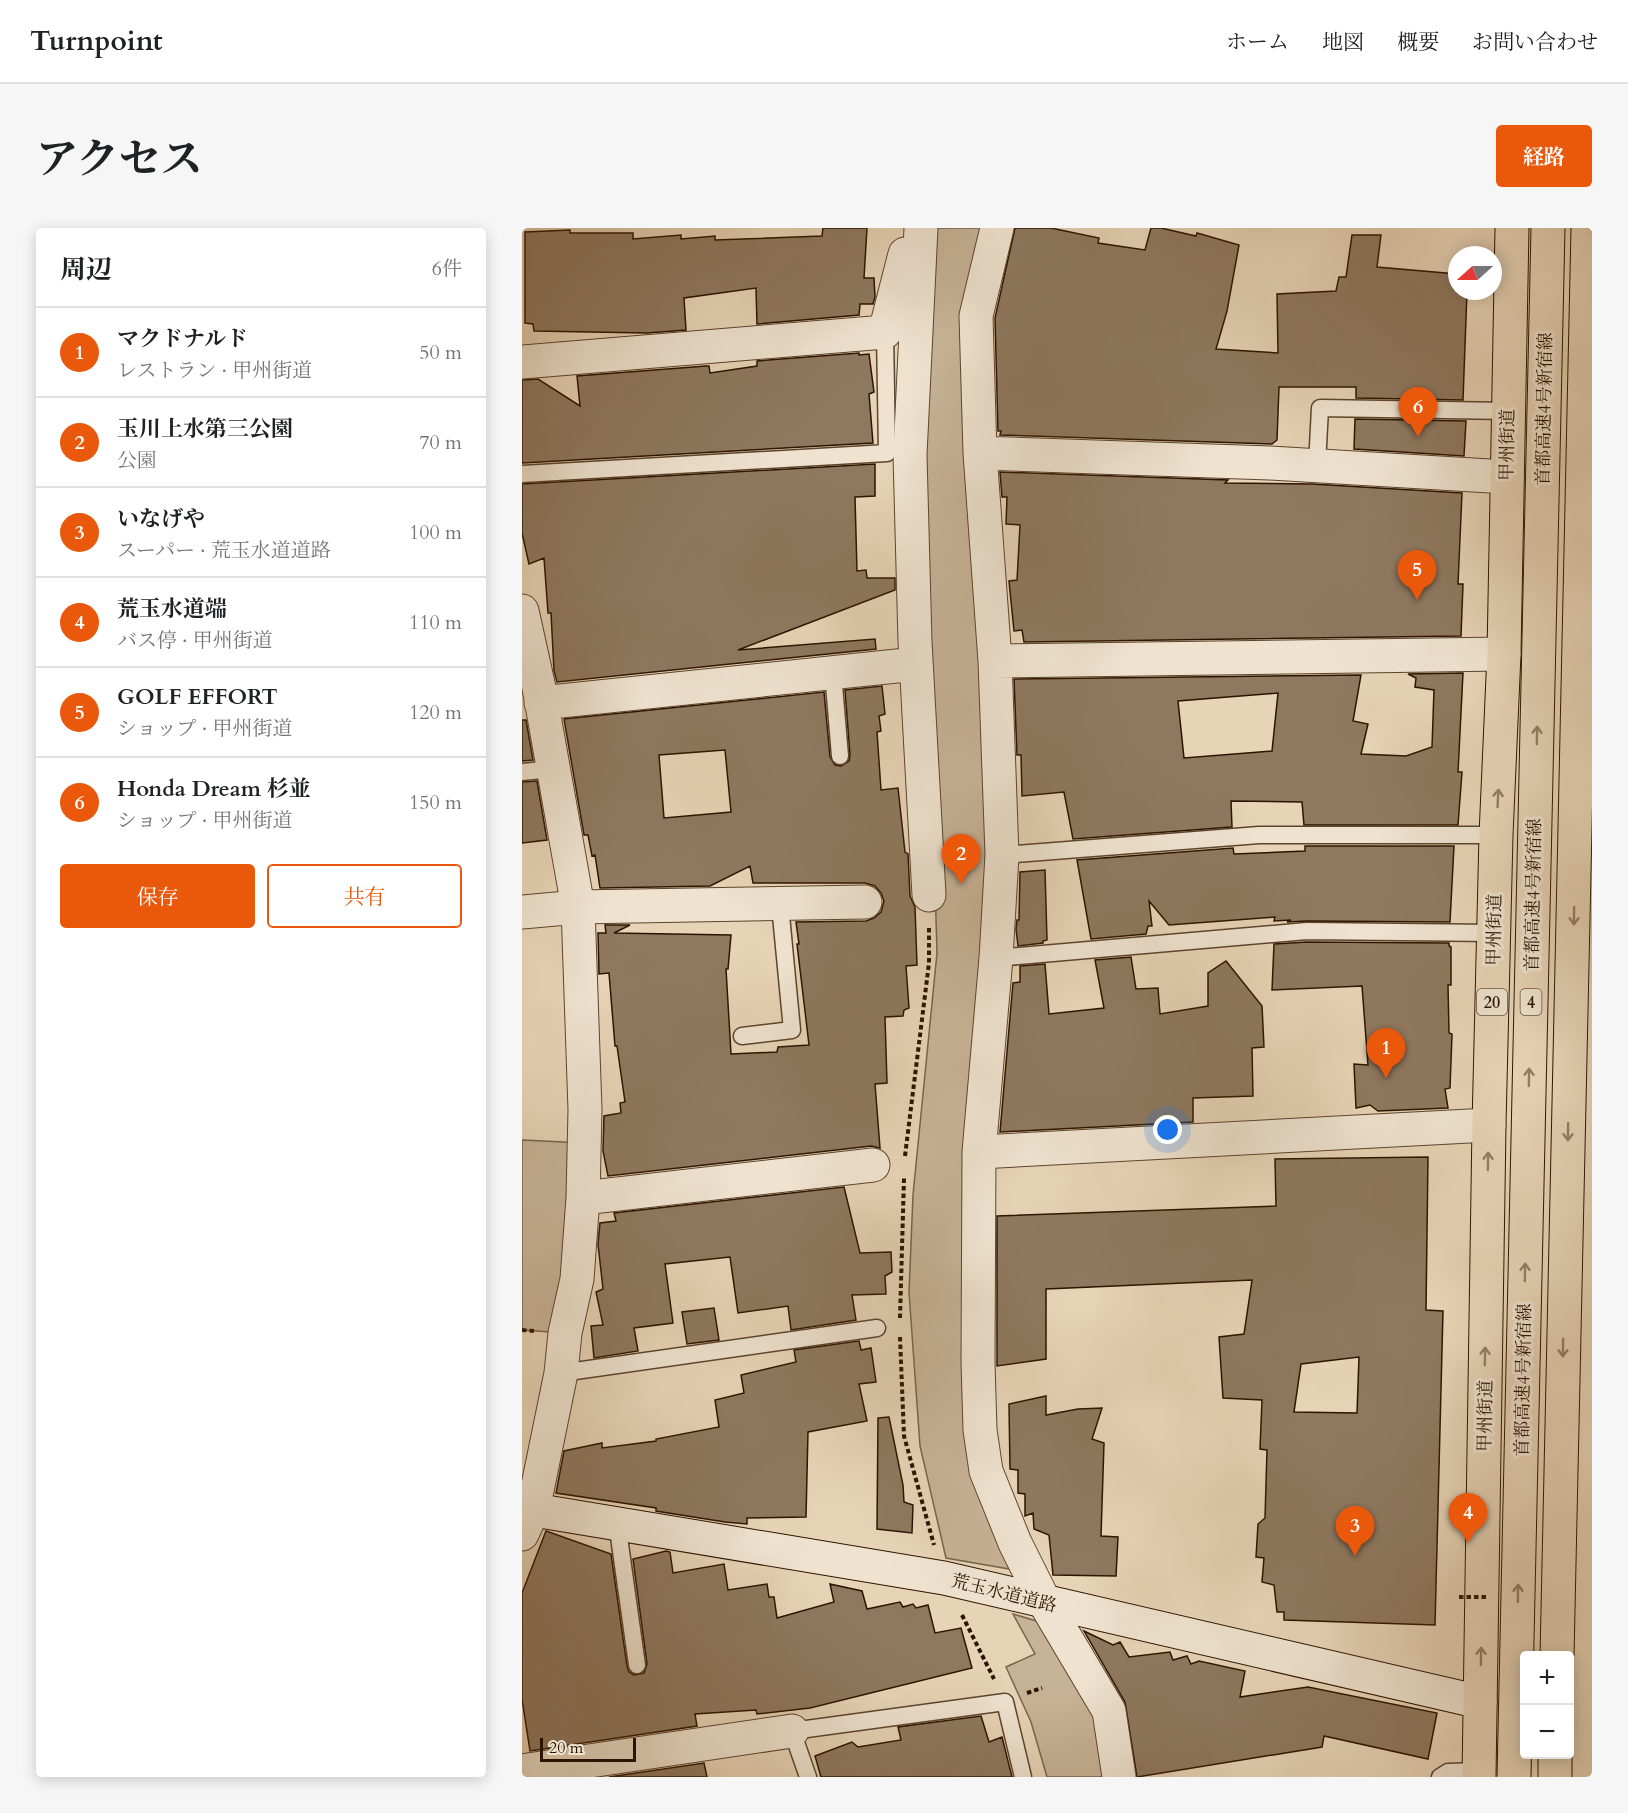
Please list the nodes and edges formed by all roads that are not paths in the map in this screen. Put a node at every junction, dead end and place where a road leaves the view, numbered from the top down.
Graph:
1 (912, 228) edge
2 (921, 228) edge
3 (997, 228) edge
4 (1512, 228) edge
5 (1548, 228) edge
6 (1588, 228) edge
7 (885, 332) junction
8 (522, 362) edge
9 (1508, 411) junction
10 (980, 453) junction
11 (1317, 465) junction
12 (522, 474) edge
13 (1507, 477) junction
14 (522, 611) edge
15 (1504, 654) junction
16 (995, 661) junction
17 (916, 664) junction
18 (833, 673) junction
19 (534, 693) edge
20 (840, 756) dead end
21 (538, 770) edge
22 (1496, 835) junction
23 (1002, 855) junction
24 (929, 896) dead end
25 (865, 902) dead end
26 (780, 904) junction
27 (578, 907) junction
28 (522, 912) edge
29 (1494, 933) junction
30 (996, 958) junction
31 (742, 1036) dead end
32 (1489, 1125) junction
33 (979, 1152) junction
34 (873, 1164) dead end
35 (583, 1198) junction
36 (877, 1328) dead end
37 (561, 1373) junction
38 (526, 1518) edge
39 (617, 1523) junction
40 (1045, 1603) junction
41 (1557, 1651) edge
42 (637, 1665) dead end
43 (1480, 1701) junction
44 (792, 1731) junction
45 (1555, 1759) edge
46 (589, 1769) edge
47 (522, 1771) edge
48 (1479, 1774) edge
49 (808, 1777) edge
50 (1023, 1777) edge
51 (1119, 1777) edge
52 (1440, 1777) edge
53 (1514, 1777) edge
54 (1555, 1777) edge

1 - 7 street
2 - 17 street
3 - 10 street
4 - 9 highway, 甲州街道 / 20
53 -> 5 highway, 首都高速4号新宿線 / 4, bridge
6 -> 41 highway, bridge
7 - 8 street
7 - 12 lane
9 - 11 lane
9 - 13 highway, 甲州街道 / 20
10 - 11 street
10 - 16 street
11 - 13 street
13 - 15 highway, 甲州街道 / 20
14 - 19 street
15 - 16 street
22 -> 15 highway, 甲州街道 / 20
16 - 23 street
17 - 18 street
17 - 24 street
18 - 19 street
18 - 20 lane
19 - 21 street
21 - 27 street
22 - 23 lane
22 - 29 highway, 甲州街道 / 20
23 - 30 street
25 - 26 street
26 - 27 street
26 - 31 lane
27 - 28 street
27 - 35 street
29 - 30 lane
29 - 32 highway, 甲州街道 / 20
30 - 33 street
32 - 33 street
43 -> 32 highway, 甲州街道 / 20
33 - 40 street
34 - 35 street
35 - 37 street
36 - 37 lane
37 - 38 street
38 - 39 street, 荒玉水道道路
39 - 40 street, 荒玉水道道路
39 - 42 lane
40 - 43 street, 荒玉水道道路
40 - 51 street
43 - 48 highway, 甲州街道 / 20
44 - 46 street
44 - 49 lane
44 - 50 lane
45 - 54 highway
46 - 47 street
48 - 52 lane

